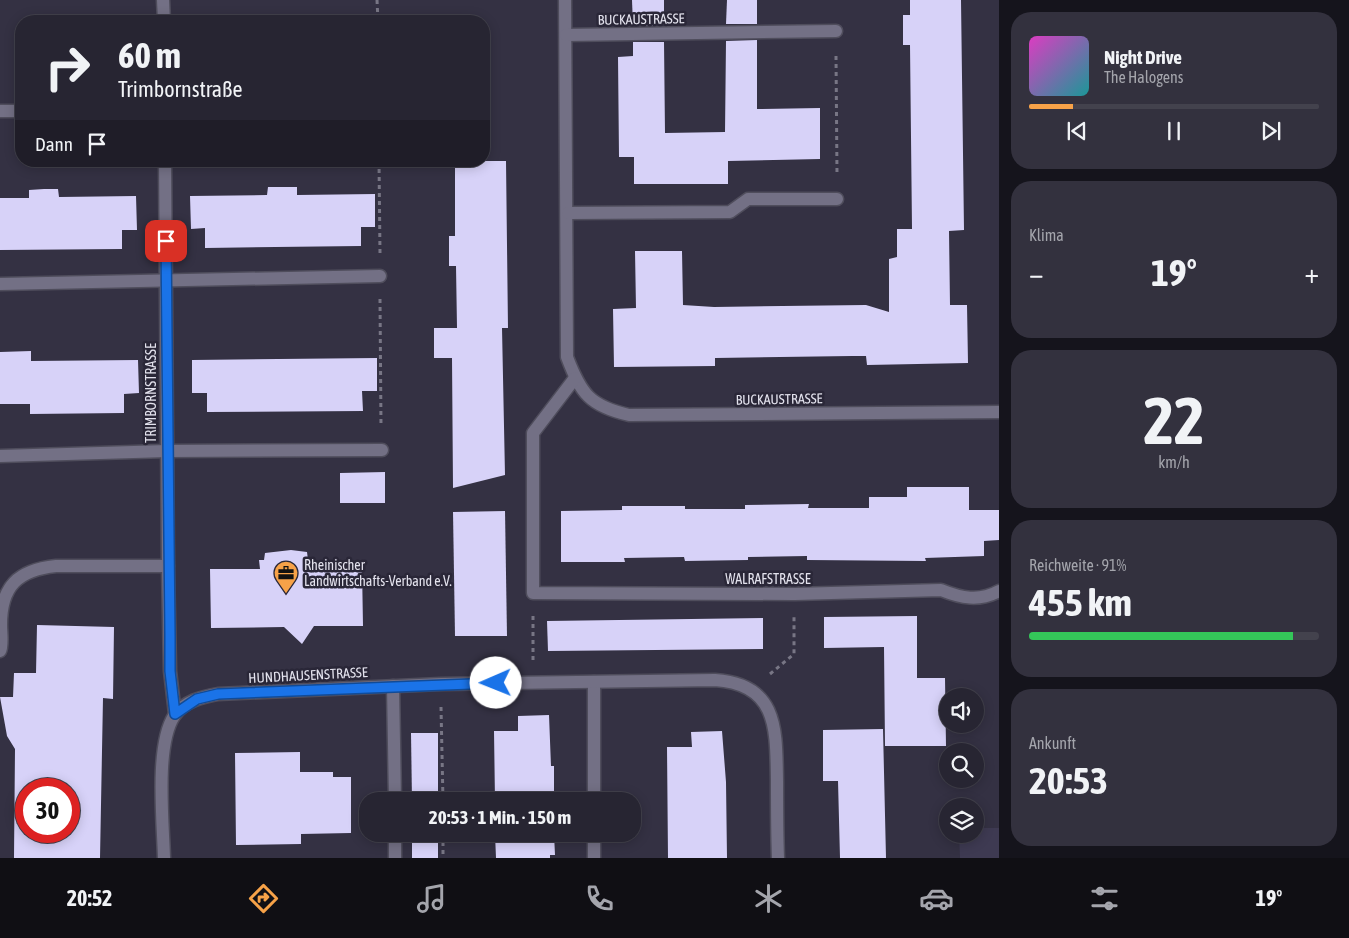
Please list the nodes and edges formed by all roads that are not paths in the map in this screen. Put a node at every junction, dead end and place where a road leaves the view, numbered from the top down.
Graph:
1 (163, 0) edge
2 (565, 0) edge
3 (164, 15) edge
4 (836, 31) road end
5 (566, 35) junction
6 (15, 110) edge
7 (0, 111) edge
8 (165, 167) edge
9 (837, 199) road end
10 (568, 213) junction
11 (380, 276) road end
12 (166, 281) junction
13 (0, 284) edge
14 (575, 378) junction
15 (999, 412) edge
16 (382, 450) road end
17 (167, 451) junction
18 (0, 456) edge
19 (168, 566) junction
20 (999, 591) edge
21 (0, 652) edge
22 (594, 682) junction
23 (393, 686) junction
24 (175, 714) junction
25 (394, 792) edge
26 (594, 792) edge
27 (395, 842) edge
28 (594, 842) edge
29 (164, 858) edge
30 (395, 858) edge
31 (594, 858) edge
32 (778, 858) edge

1 - 3 street
2 - 5 street, BUCKAUSTRASSE
4 - 5 street, BUCKAUSTRASSE
5 - 10 street, BUCKAUSTRASSE
6 - 7 street
8 - 12 street, TRIMBORNSTRASSE
9 - 10 street
10 - 14 street, BUCKAUSTRASSE
11 - 12 street
12 - 13 street
12 - 17 street, TRIMBORNSTRASSE
14 - 15 street, BUCKAUSTRASSE
14 - 20 street, WALRAFSTRASSE
16 - 17 street
17 - 18 street
17 - 19 street, TRIMBORNSTRASSE
19 - 21 street
19 - 24 street, TRIMBORNSTRASSE
22 - 23 street, HUNDHAUSENSTRASSE
22 - 26 street
22 - 32 street, HUNDHAUSENSTRASSE
23 - 24 street, HUNDHAUSENSTRASSE
23 - 25 street
24 - 29 street
27 - 30 street
28 - 31 street

